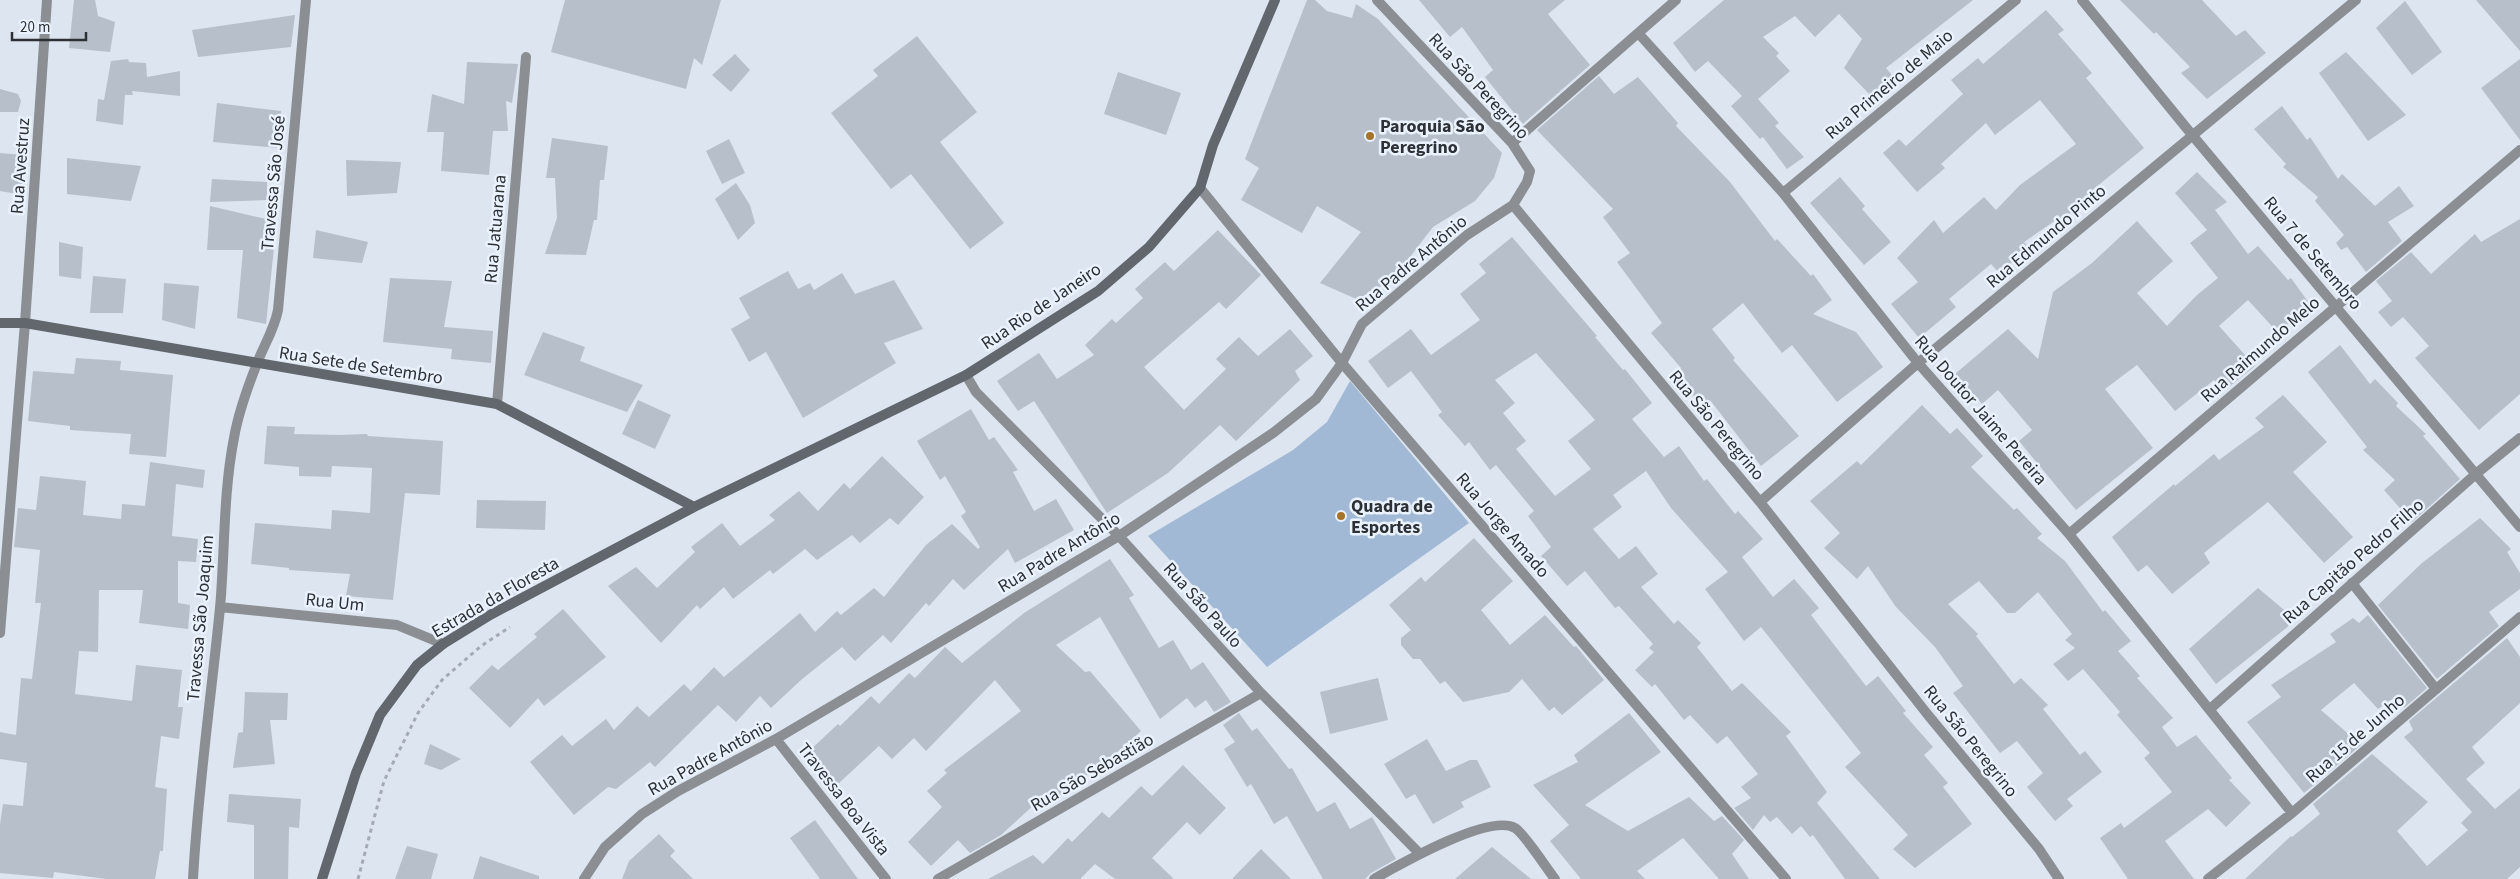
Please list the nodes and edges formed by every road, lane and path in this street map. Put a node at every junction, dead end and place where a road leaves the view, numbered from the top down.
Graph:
1 (47, 0) edge
2 (306, 0) edge
3 (1275, 0) edge
4 (1376, 0) edge
5 (1676, 0) edge
6 (2016, 0) edge
7 (2082, 0) edge
8 (2356, 0) edge
9 (1639, 34) junction
10 (526, 56) dead end
11 (2193, 136) junction
12 (1512, 143) junction
13 (2520, 150) edge
14 (1200, 188) junction
15 (1783, 193) junction
16 (1513, 205) junction
17 (2336, 305) junction
18 (0, 322) edge
19 (25, 323) junction
20 (1342, 362) junction
21 (1918, 363) junction
22 (256, 364) junction
23 (966, 375) junction
24 (497, 404) junction
25 (2520, 438) edge
26 (2477, 473) junction
27 (1760, 502) junction
28 (694, 507) junction
29 (2520, 527) edge
30 (2069, 534) junction
31 (1119, 536) junction
32 (2352, 583) junction
33 (220, 607) junction
34 (2520, 617) edge
35 (512, 625) dead end
36 (0, 633) edge
37 (443, 644) junction
38 (2436, 689) junction
39 (1261, 693) junction
40 (2210, 709) junction
41 (776, 739) junction
42 (2292, 813) junction
43 (1420, 854) junction
44 (193, 879) edge
45 (322, 879) edge
46 (358, 879) edge
47 (584, 879) edge
48 (886, 879) edge
49 (938, 879) edge
50 (1374, 879) edge
51 (1555, 879) edge
52 (1786, 879) edge
53 (2059, 879) edge
54 (2208, 879) edge

1 - 19 street, Rua Avestruz
2 - 22 street, Travessa São José
3 - 14 main road, Rua Rio de Janeiro
4 - 12 street, Rua São Peregrino
5 - 9 street
6 - 15 street, Rua Primeiro de Maio
7 - 11 street, Rua 7 de Setembro
8 - 11 street, Rua Edmundo Pinto
9 - 12 street
9 - 15 street, Rua Doutor Jaime Pereira
10 - 24 street, Rua Jatuarana
11 - 17 street, Rua 7 de Setembro
11 - 21 street, Rua Edmundo Pinto
12 - 16 street, Rua São Peregrino
13 - 17 street, Rua Raimundo Melo
14 - 20 street, Rua Jorge Amado
14 - 23 main road, Rua Rio de Janeiro
15 - 21 street, Rua Doutor Jaime Pereira
16 - 20 street, Rua Padre Antônio
16 - 27 street, Rua São Peregrino
17 - 26 street, Rua 7 de Setembro
17 - 30 street, Rua Raimundo Melo
18 - 19 main road, Rua Sete de Setembro
19 - 22 main road, Rua Sete de Setembro
19 - 36 street, Rua Avestruz
20 - 31 street, Rua Padre Antônio
20 - 52 street, Rua Jorge Amado
21 - 27 street, Rua Edmundo Pinto
21 - 30 street, Rua Doutor Jaime Pereira
22 - 24 main road, Rua Sete de Setembro
22 - 33 street, Travessa São Joaquim
23 - 28 main road, Rua Rio de Janeiro
23 - 31 street, Rua São Paulo
24 - 28 main road, Rua Sete de Setembro
25 - 26 street, Rua Capitão Pedro Filho
26 - 29 street, Rua 7 de Setembro
26 - 32 street, Rua Capitão Pedro Filho
27 - 53 street, Rua São Peregrino
28 - 37 main road, Estrada da Floresta
30 - 40 street, Rua Doutor Jaime Pereira
31 - 39 street, Rua São Paulo
31 - 41 street, Rua Padre Antônio
32 - 38 street
32 - 40 street, Rua Capitão Pedro Filho
33 - 37 street, Rua Um
33 - 44 street, Travessa São Joaquim
34 - 38 street, Rua 15 de Junho
35 - 46 path
37 - 45 main road, Estrada da Floresta
38 - 42 street, Rua 15 de Junho
39 - 43 street, Rua São Paulo
39 - 49 street, Rua São Sebastião
40 - 42 street, Rua Doutor Jaime Pereira
41 - 47 street, Rua Padre Antônio
41 - 48 street, Travessa Boa Vista
42 - 54 street, Rua 15 de Junho
43 - 50 street
43 - 51 street

